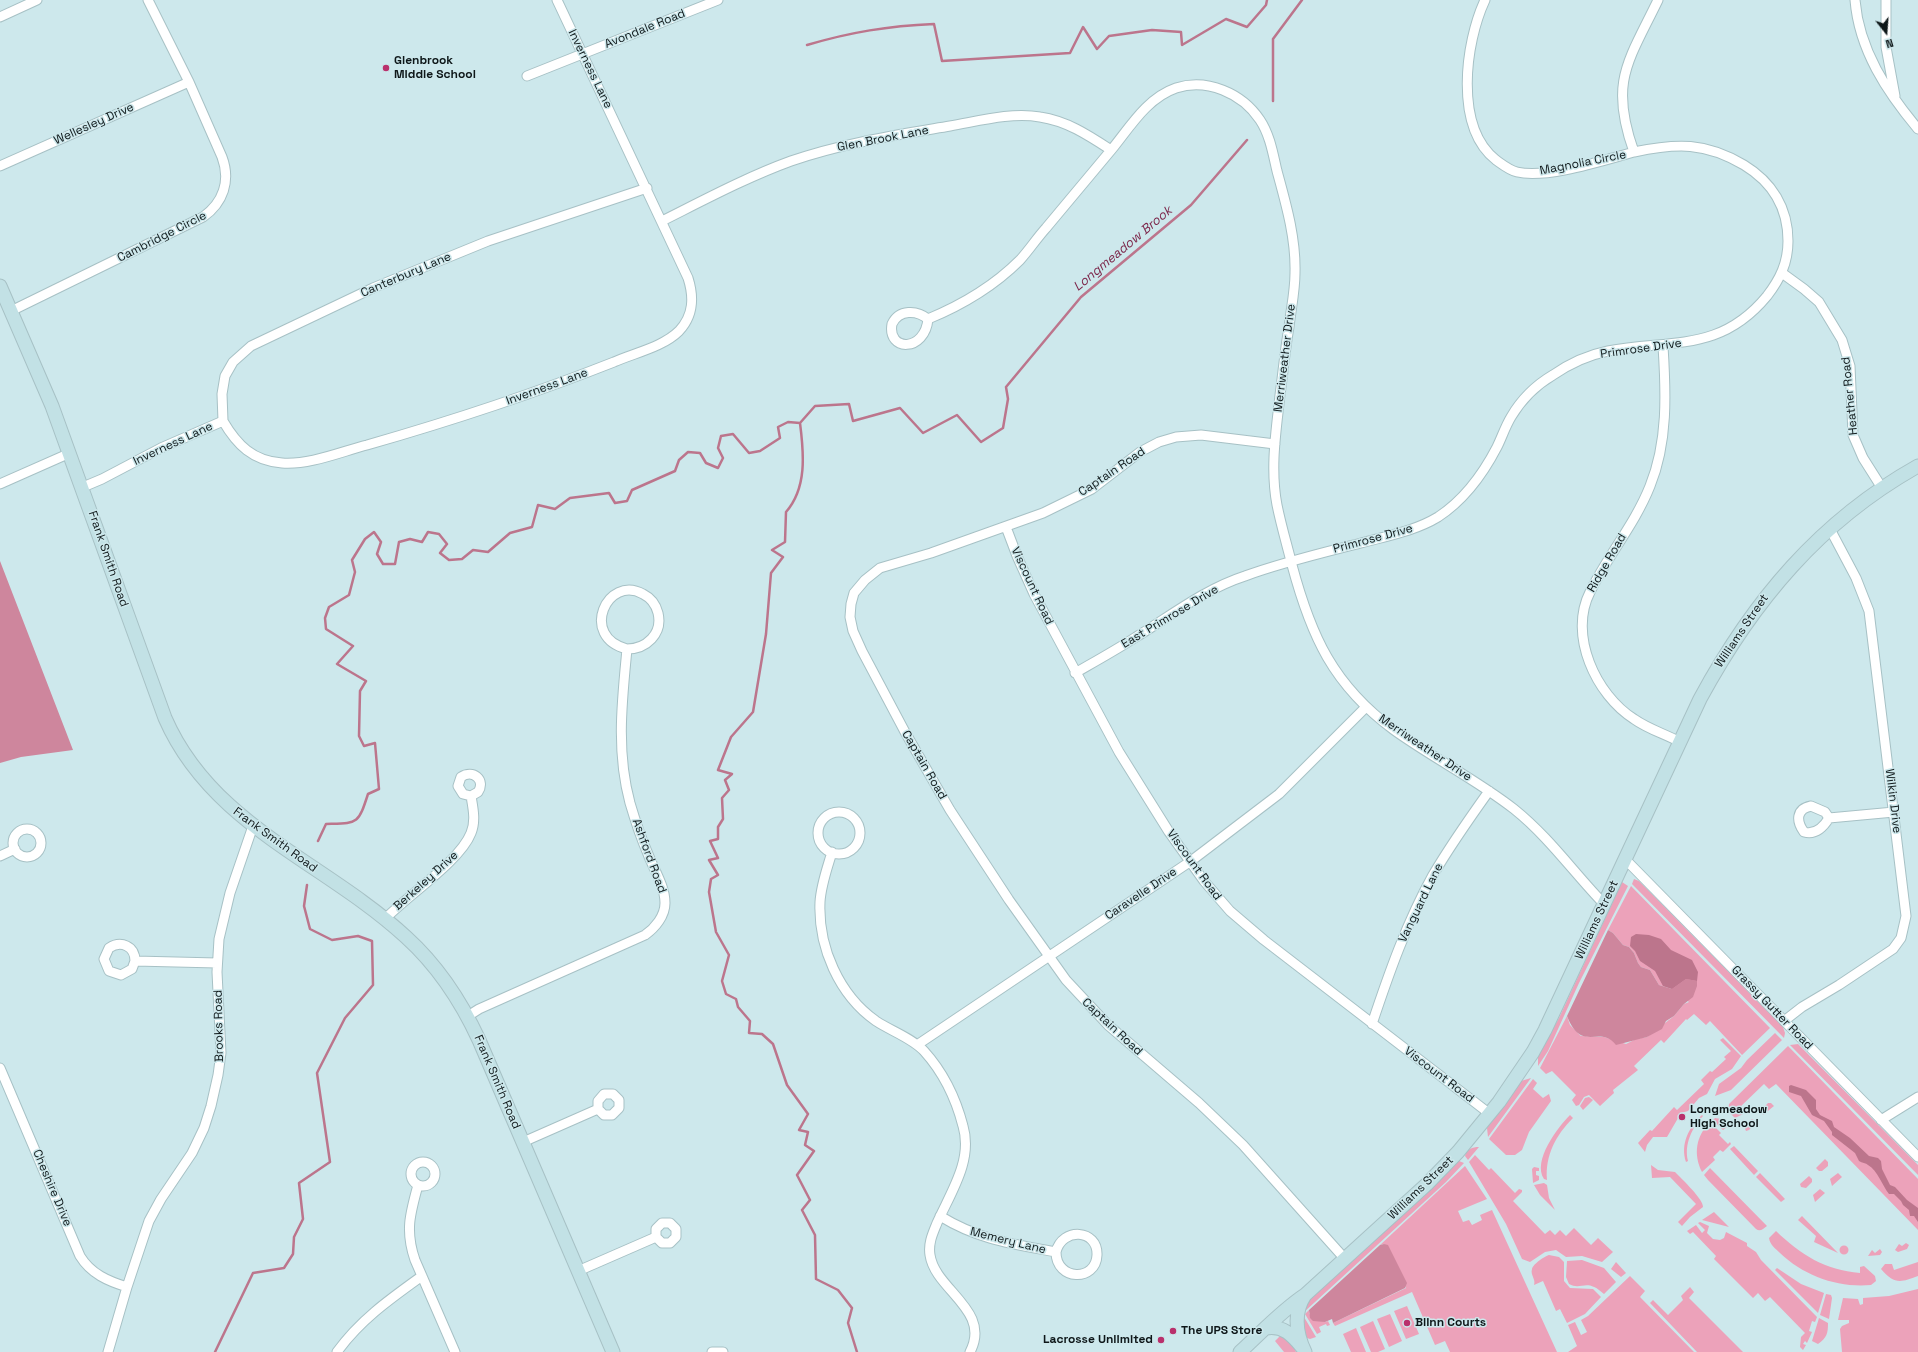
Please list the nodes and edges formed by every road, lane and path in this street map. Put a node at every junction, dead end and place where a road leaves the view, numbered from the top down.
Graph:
1 (37, 0) edge
2 (148, 0) edge
3 (557, 0) edge
4 (718, 0) edge
5 (1485, 0) edge
6 (1658, 0) edge
7 (1855, 0) edge
8 (1886, 0) edge
9 (0, 17) edge
10 (583, 53) junction
11 (527, 76) dead end
12 (189, 82) junction
13 (1896, 101) junction
14 (1918, 129) edge
15 (1111, 150) junction
16 (1634, 152) junction
17 (0, 166) edge
18 (647, 188) junction
19 (662, 221) junction
20 (1782, 274) junction
21 (0, 286) edge
22 (11, 311) junction
23 (928, 319) dead end
24 (1663, 346) junction
25 (223, 421) junction
26 (1275, 444) junction
27 (70, 453) junction
28 (1918, 466) edge
29 (0, 484) edge
30 (83, 487) junction
31 (1882, 488) junction
32 (1006, 527) junction
33 (1830, 529) junction
34 (1291, 562) junction
35 (627, 649) junction
36 (1075, 673) junction
37 (1366, 707) junction
38 (1680, 742) junction
39 (1489, 791) junction
40 (471, 796) dead end
41 (1894, 812) junction
42 (1829, 818) dead end
43 (253, 826) junction
44 (15, 849) dead end
45 (832, 852) junction
46 (0, 856) edge
47 (1625, 859) junction
48 (1191, 861) junction
49 (1604, 904) junction
50 (385, 919) junction
51 (1048, 957) junction
52 (135, 961) dead end
53 (217, 963) junction
54 (468, 1016) junction
55 (1784, 1021) junction
56 (1372, 1024) junction
57 (917, 1045) junction
58 (0, 1068) edge
59 (1918, 1097) edge
60 (598, 1109) dead end
61 (1490, 1114) junction
62 (1881, 1120) junction
63 (523, 1142) junction
64 (1918, 1157) edge
65 (418, 1185) dead end
66 (940, 1216) junction
67 (656, 1237) dead end
68 (1056, 1252) junction
69 (1345, 1259) junction
70 (578, 1271) junction
71 (422, 1276) junction
72 (127, 1287) junction
73 (1305, 1295) junction
74 (1266, 1328) junction
75 (1304, 1350) edge
76 (108, 1352) edge
77 (337, 1352) edge
78 (455, 1352) edge
79 (613, 1352) edge
80 (712, 1352) edge
81 (723, 1352) edge
82 (970, 1352) edge
83 (1240, 1352) edge

1 - 9 street
2 - 12 street, Cambridge Circle
3 - 10 street, Inverness Lane
4 - 10 street, Avondale Road
5 - 16 street, Magnolia Circle
6 - 16 street, Magnolia Circle
7 - 13 street
8 - 13 street
10 - 11 street, Avondale Road
10 - 18 street, Inverness Lane
12 - 17 street, Wellesley Drive
12 - 22 street, Cambridge Circle
13 - 14 street
15 - 19 street, Glen Brook Lane
15 - 23 street, Merriweather Drive
15 - 26 street, Merriweather Drive
16 - 20 street, Primrose Drive
18 - 19 street, Inverness Lane
18 - 25 street, Canterbury Lane
19 - 25 street, Inverness Lane
20 - 24 street, Primrose Drive
20 - 31 street, Heather Road
21 - 22 street, Frank Smith Road
22 - 27 street, Frank Smith Road
24 - 34 street, Primrose Drive
24 - 38 street, Ridge Road
25 - 30 street, Inverness Lane
26 - 32 street, Captain Road
26 - 34 street, Merriweather Drive
27 - 29 street
27 - 30 street, Frank Smith Road
28 - 31 street, Williams Street
30 - 43 street, Frank Smith Road
31 - 33 street, Williams Street
32 - 36 street, Viscount Road
32 - 51 street, Captain Road
33 - 38 street, Williams Street
33 - 41 street, Wilkin Drive
34 - 36 street, East Primrose Drive
34 - 37 street, Merriweather Drive
35 - 35 street
35 - 54 street, Ashford Road
36 - 48 street, Viscount Road
37 - 39 street, Merriweather Drive
37 - 48 street, Caravelle Drive
38 - 47 street, Williams Street
39 - 49 street, Merriweather Drive
39 - 56 street, Vanguard Lane
40 - 50 street, Berkeley Drive
41 - 42 street
41 - 55 street, Wilkin Drive
43 - 50 street, Frank Smith Road
43 - 53 street, Brooks Road
44 - 46 street
45 - 45 street
45 - 57 street
47 - 49 street, Williams Street
47 - 55 street, Grassy Gutter Road
48 - 51 street, Caravelle Drive
48 - 56 street, Viscount Road
49 - 61 street, Williams Street
50 - 54 street, Frank Smith Road
51 - 57 street, Caravelle Drive
51 - 69 street, Captain Road
52 - 53 street
53 - 72 street, Brooks Road
54 - 63 street, Frank Smith Road
55 - 62 street, Grassy Gutter Road
56 - 61 street, Viscount Road
57 - 66 street
58 - 72 street, Cheshire Drive
59 - 62 street
60 - 63 street
61 - 69 street, Williams Street
62 - 64 street, Grassy Gutter Road
63 - 70 street, Frank Smith Road
65 - 71 street
66 - 68 street, Memery Lane
66 - 82 street
67 - 70 street
68 - 68 street, Memery Lane
69 - 73 street, Williams Street
70 - 79 street, Frank Smith Road
71 - 77 street
71 - 78 street
72 - 76 street, Brooks Road
73 - 74 street, Williams Street
73 - 75 street
74 - 75 street
74 - 83 street, Williams Street
80 - 81 street

